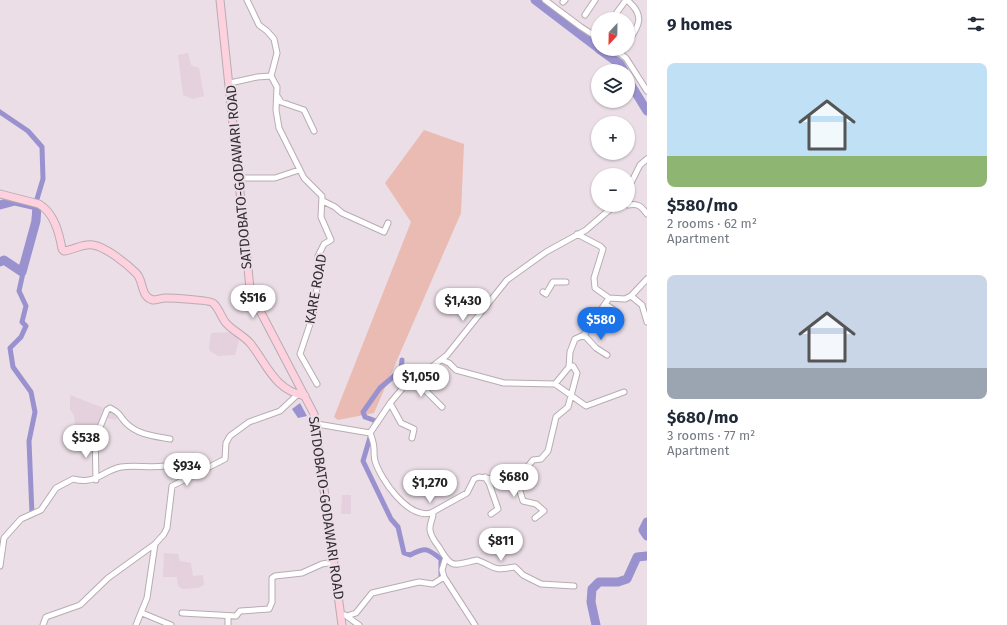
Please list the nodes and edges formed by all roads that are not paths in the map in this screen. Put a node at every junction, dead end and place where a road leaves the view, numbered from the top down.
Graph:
1 (220, 0) edge
2 (247, 0) edge
3 (545, 0) edge
4 (596, 0) edge
5 (627, 0) edge
6 (618, 12) edge
7 (584, 15) dead end
8 (635, 32) edge
9 (591, 33) edge
10 (625, 56) edge
11 (271, 76) junction
12 (230, 83) junction
13 (647, 91) edge
14 (277, 95) junction
15 (314, 131) dead end
16 (647, 159) edge
17 (299, 170) junction
18 (635, 175) edge
19 (239, 178) junction
20 (0, 194) edge
21 (323, 201) junction
22 (635, 203) edge
23 (606, 212) edge
24 (647, 214) edge
25 (388, 223) dead end
26 (577, 234) junction
27 (647, 279) edge
28 (566, 282) dead end
29 (543, 292) dead end
30 (631, 296) junction
31 (609, 298) junction
32 (605, 304) junction
33 (646, 313) edge
34 (620, 321) dead end
35 (647, 322) edge
36 (584, 335) junction
37 (607, 356) dead end
38 (442, 360) junction
39 (569, 368) junction
40 (412, 377) junction
41 (317, 384) dead end
42 (555, 384) junction
43 (624, 392) dead end
44 (572, 394) junction
45 (297, 395) junction
46 (305, 396) junction
47 (390, 403) junction
48 (442, 407) dead end
49 (317, 424) junction
50 (370, 434) junction
51 (412, 438) dead end
52 (170, 439) dead end
53 (164, 466) dead end
54 (515, 475) junction
55 (485, 478) junction
56 (96, 480) junction
57 (433, 512) junction
58 (491, 514) dead end
59 (535, 518) dead end
60 (155, 544) junction
61 (445, 560) junction
62 (334, 562) junction
63 (0, 566) edge
64 (444, 577) junction
65 (574, 586) dead end
66 (341, 610) junction
67 (142, 613) junction
68 (182, 613) dead end
69 (228, 616) junction
70 (347, 616) junction
71 (43, 625) edge
72 (136, 625) edge
73 (171, 625) edge
74 (228, 625) edge
75 (342, 625) edge
76 (359, 625) edge
77 (474, 625) edge

1 - 12 street, SATDOBATO-GODAWARI ROAD
2 - 11 street
3 - 9 street
4 - 7 street
5 - 6 street
5 - 8 street
10 - 13 street
11 - 12 street
11 - 14 street
12 - 19 street, SATDOBATO-GODAWARI ROAD
14 - 15 street
14 - 17 street
16 - 18 street
17 - 19 street
17 - 21 street
19 - 46 street, SATDOBATO-GODAWARI ROAD
20 - 45 street
21 - 25 street
21 - 41 street, KARE ROAD
22 - 24 street
23 - 26 street
26 - 31 street
26 - 38 street
27 - 30 street
28 - 29 street
30 - 31 street
30 - 33 street
31 - 32 street
32 - 34 street
32 - 36 street
33 - 35 street
36 - 37 street
36 - 39 street
38 - 40 street
38 - 42 street
39 - 42 street
39 - 44 street
40 - 47 street
40 - 48 street
42 - 44 street
43 - 44 street
44 - 54 street
45 - 46 street
45 - 60 street
46 - 49 street, SATDOBATO-GODAWARI ROAD
47 - 50 street
47 - 51 street
49 - 50 street
49 - 62 street, SATDOBATO-GODAWARI ROAD
50 - 57 street
52 - 56 street
53 - 56 street
54 - 55 street
54 - 59 street
55 - 57 street
55 - 58 street
56 - 63 street
57 - 61 street
60 - 67 street
60 - 71 street
61 - 64 street
61 - 65 street
62 - 66 street, SATDOBATO-GODAWARI ROAD
62 - 69 street
64 - 70 street
64 - 77 street
66 - 70 street
66 - 75 street, SATDOBATO-GODAWARI ROAD
67 - 72 street
67 - 73 street
68 - 69 street
69 - 74 street
70 - 76 street

